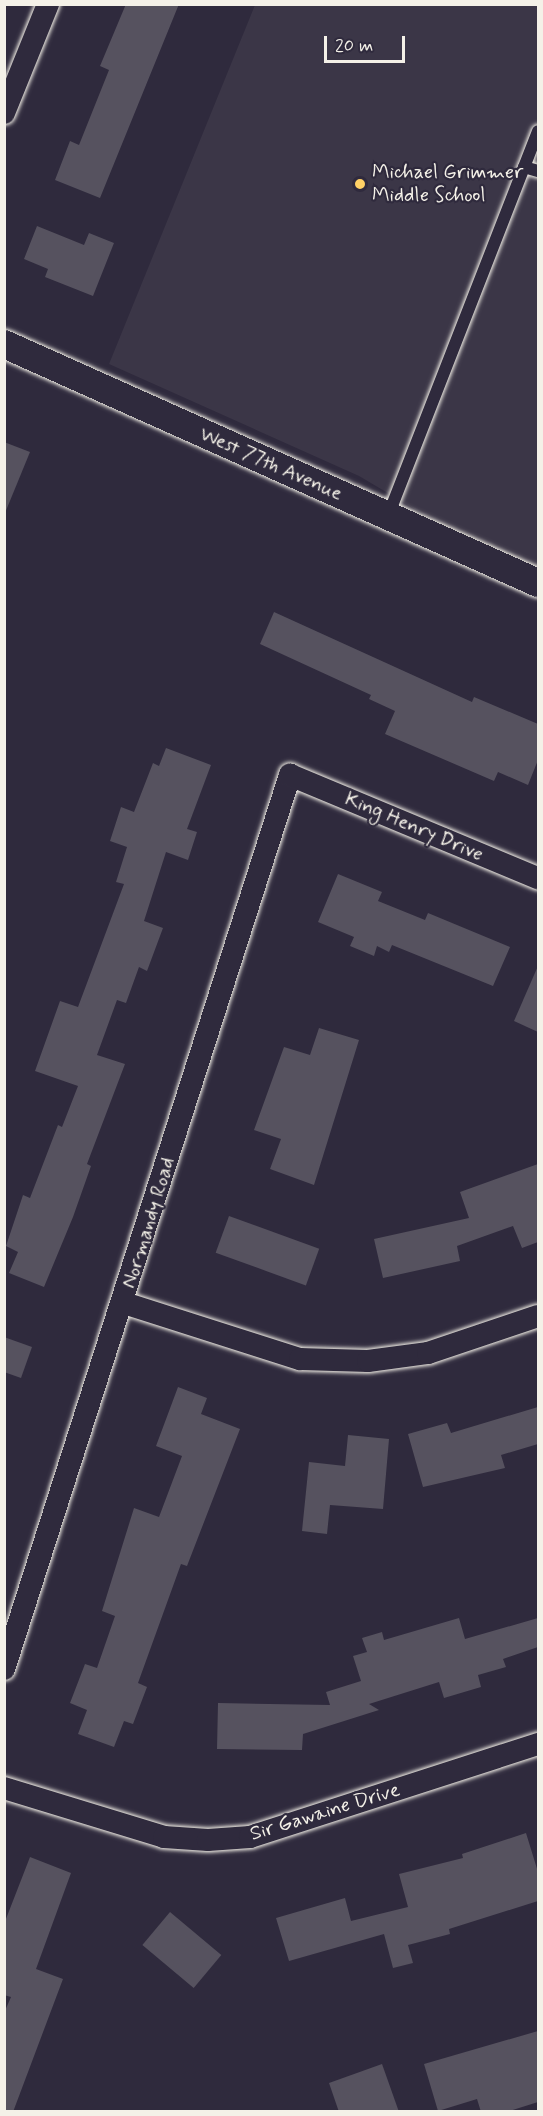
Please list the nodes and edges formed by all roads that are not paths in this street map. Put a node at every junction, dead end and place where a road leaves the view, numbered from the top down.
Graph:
1 (48, 4) edge
2 (10, 85) edge
3 (4, 112) edge
4 (538, 131) edge
5 (524, 167) junction
6 (538, 171) edge
7 (4, 344) edge
8 (388, 516) junction
9 (538, 583) edge
10 (290, 775) joint
11 (538, 878) edge
12 (124, 1304) junction
13 (538, 1316) edge
14 (4, 1669) edge
15 (538, 1744) edge
16 (4, 1788) edge

1 - 2 street
2 - 3 street
4 - 5 lane
5 - 6 lane
5 - 8 lane
7 - 8 street, West 77th Avenue
8 - 9 street, West 77th Avenue
10 - 11 street, King Henry Drive
10 - 12 street, Normandy Road
12 - 13 street
12 - 14 street, Normandy Road
15 - 16 street, Sir Gawaine Drive

